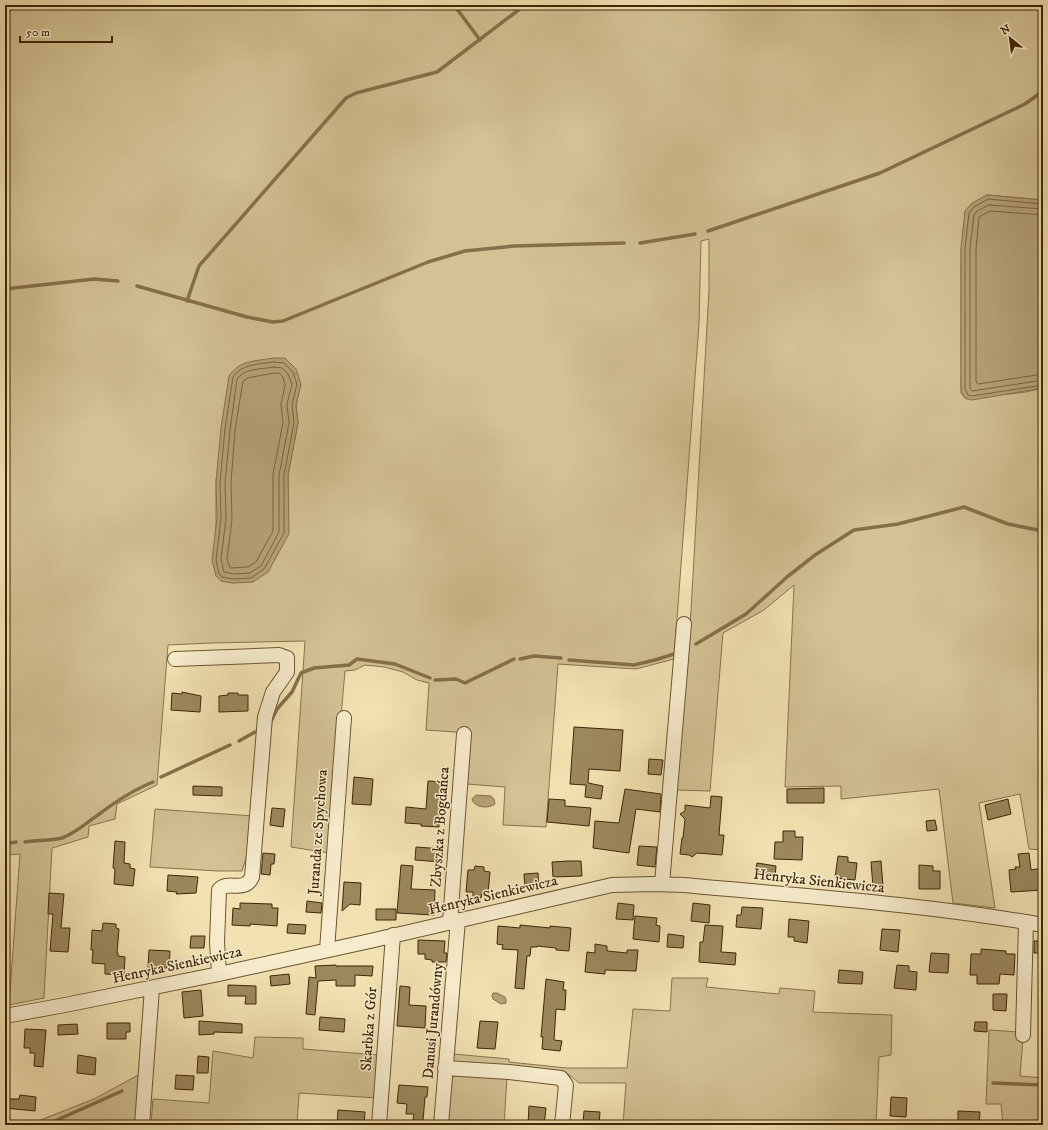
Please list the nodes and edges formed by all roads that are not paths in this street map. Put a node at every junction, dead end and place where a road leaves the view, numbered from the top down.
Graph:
1 (684, 624) dead end
2 (175, 659) dead end
3 (344, 718) dead end
4 (464, 734) dead end
5 (662, 884) junction
6 (454, 921) junction
7 (1026, 922) junction
8 (1043, 925) edge
9 (393, 936) junction
10 (327, 950) junction
11 (219, 974) junction
12 (152, 988) junction
13 (5, 1016) edge
14 (1023, 1034) dead end
15 (445, 1068) junction
16 (142, 1125) edge
17 (379, 1125) edge
18 (441, 1125) edge
19 (562, 1125) edge

1 - 5 street
2 - 11 street
3 - 10 street, Juranda ze Spychowa
4 - 6 street, Zbyszka z Bogdańca
5 - 6 street, Henryka Sienkiewicza
5 - 7 street, Henryka Sienkiewicza
6 - 9 street, Henryka Sienkiewicza
6 - 15 street, Danusi Jurandówny
7 - 8 street, Henryka Sienkiewicza
7 - 14 street
9 - 10 street, Henryka Sienkiewicza
9 - 17 street, Skarbka z Gór
10 - 11 street, Henryka Sienkiewicza
11 - 12 street, Henryka Sienkiewicza
12 - 13 street, Henryka Sienkiewicza
12 - 16 street
15 - 18 street, Danusi Jurandówny
15 - 19 street

